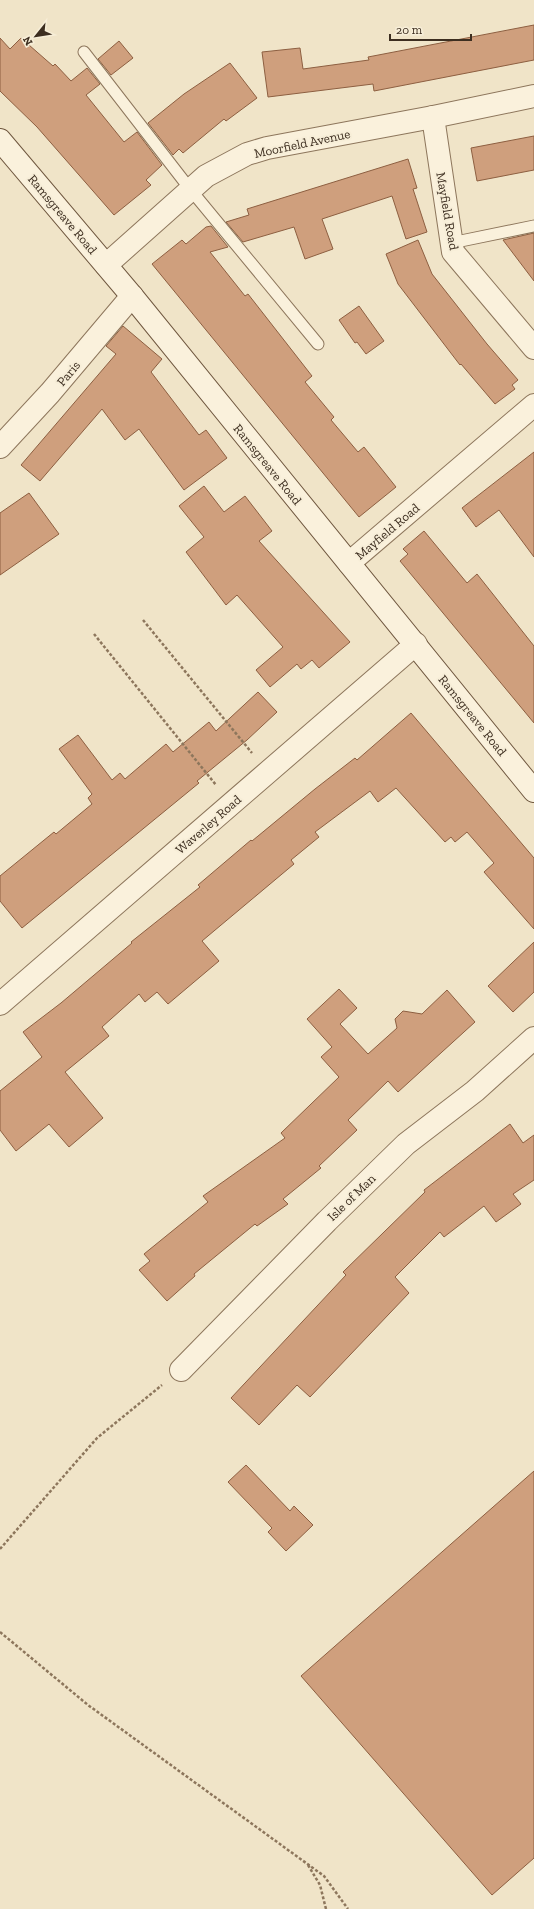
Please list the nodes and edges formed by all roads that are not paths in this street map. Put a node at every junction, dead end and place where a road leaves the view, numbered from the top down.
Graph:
1 (84, 52) dead end
2 (534, 96) edge
3 (433, 117) junction
4 (0, 140) edge
5 (190, 188) junction
6 (534, 226) edge
7 (451, 243) junction
8 (106, 265) junction
9 (132, 296) junction
10 (318, 344) dead end
11 (534, 348) edge
12 (534, 405) edge
13 (0, 447) edge
14 (349, 563) junction
15 (416, 644) junction
16 (534, 790) edge
17 (0, 1004) edge
18 (534, 1038) edge
19 (181, 1370) road end

1 - 5 lane
2 - 3 street, Moorfield Avenue
3 - 5 street, Moorfield Avenue
3 - 7 street, Mayfield Road
4 - 8 street, Ramsgreave Road
5 - 8 street, Moorfield Avenue
5 - 10 lane
6 - 7 lane
7 - 11 street, Mayfield Road
8 - 9 street, Ramsgreave Road
9 - 13 street, Paris
9 - 14 street, Ramsgreave Road
12 - 14 street, Mayfield Road
14 - 15 street, Ramsgreave Road
15 - 16 street, Ramsgreave Road
15 - 17 street, Waverley Road
18 - 19 street, Isle of Man

